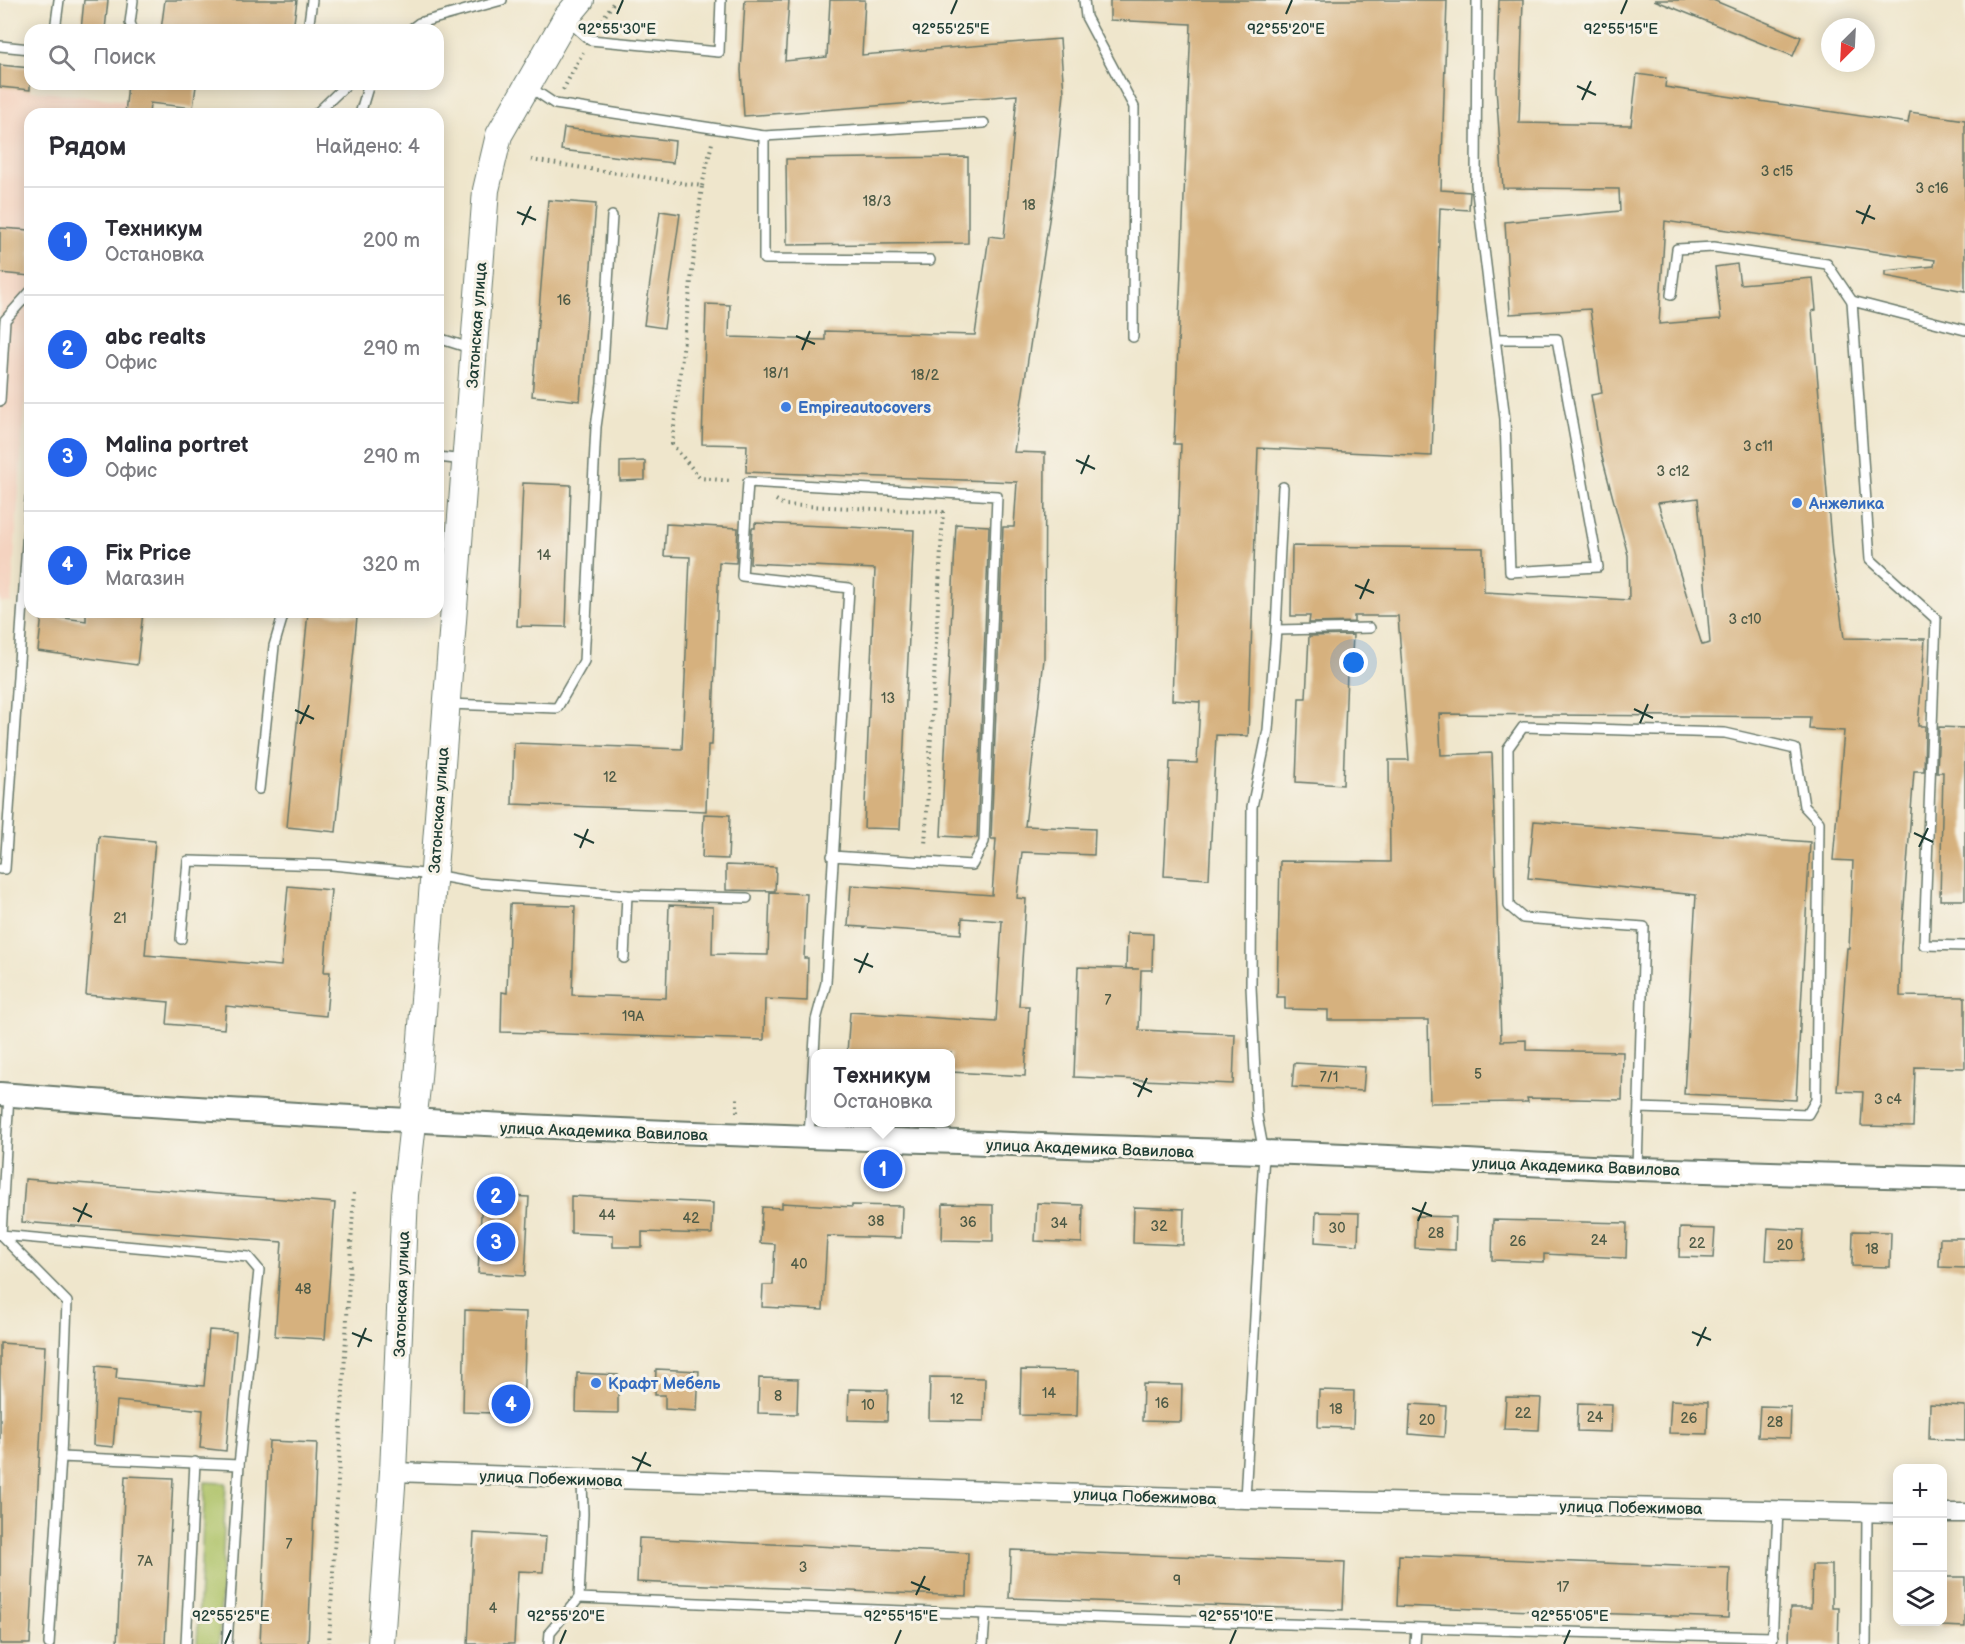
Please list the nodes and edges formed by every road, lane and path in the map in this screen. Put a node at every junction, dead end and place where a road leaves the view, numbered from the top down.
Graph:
1 (59, 0) edge
2 (133, 0) edge
3 (312, 0) edge
4 (502, 0) edge
5 (721, 0) edge
6 (1084, 0) edge
7 (1477, 0) edge
8 (573, 9) edge
9 (56, 24) edge
10 (131, 24) edge
11 (309, 24) edge
12 (417, 24) edge
13 (0, 46) edge
14 (24, 48) edge
15 (527, 85) junction
16 (341, 90) edge
17 (367, 90) edge
18 (322, 108) edge
19 (362, 108) edge
20 (984, 123) dead end
21 (715, 127) junction
22 (764, 135) junction
23 (531, 160) dead end
24 (702, 186) junction
25 (612, 216) dead end
26 (930, 260) dead end
27 (1671, 295) dead end
28 (24, 299) edge
29 (1852, 301) junction
30 (1965, 330) edge
31 (1133, 337) dead end
32 (1496, 339) junction
33 (444, 340) edge
34 (474, 350) junction
35 (0, 401) edge
36 (444, 458) edge
37 (466, 460) junction
38 (748, 482) junction
39 (1283, 487) dead end
40 (24, 588) edge
41 (282, 618) edge
42 (1370, 628) dead end
43 (1276, 630) junction
44 (446, 704) junction
45 (259, 789) dead end
46 (832, 856) junction
47 (924, 862) junction
48 (0, 869) edge
49 (434, 875) junction
50 (627, 896) junction
51 (747, 898) dead end
52 (180, 939) dead end
53 (1965, 946) edge
54 (624, 958) dead end
55 (814, 1049) edge
56 (5, 1094) edge
57 (811, 1094) edge
58 (1640, 1108) junction
59 (413, 1123) junction
60 (808, 1139) junction
61 (1264, 1153) junction
62 (1637, 1169) junction
63 (1965, 1178) edge
64 (354, 1191) dead end
65 (1, 1235) edge
66 (61, 1457) junction
67 (195, 1462) junction
68 (239, 1465) junction
69 (393, 1472) junction
70 (582, 1480) junction
71 (1245, 1499) junction
72 (1778, 1510) junction
73 (1867, 1513) junction
74 (1893, 1513) edge
75 (1947, 1513) edge
76 (1965, 1513) edge
77 (579, 1598) junction
78 (985, 1616) junction
79 (1416, 1629) junction
80 (1599, 1633) junction
81 (1772, 1640) edge
82 (49, 1644) edge
83 (186, 1644) edge
84 (227, 1644) edge
85 (329, 1644) edge
86 (381, 1644) edge
87 (549, 1644) edge
88 (983, 1644) edge
89 (1415, 1644) edge
90 (1599, 1644) edge
91 (1866, 1644) edge

1 - 9 lane
2 - 10 lane
3 - 11 lane
4 - 12 lane
5 - 8 lane
6 - 31 lane
7 - 32 lane
8 - 15 main road, Затонская улица
13 - 14 lane
15 - 21 lane
15 - 34 main road, Затонская улица
16 - 18 lane
17 - 19 lane
20 - 22 lane
21 - 22 lane
21 - 24 path
22 - 26 lane
23 - 24 path
24 - 38 path
25 - 44 lane
27 - 29 lane
28 - 35 lane
29 - 30 lane
29 - 53 lane
32 - 32 lane
33 - 34 lane
34 - 37 main road, Затонская улица
36 - 37 lane
37 - 44 main road, Затонская улица
38 - 46 lane
38 - 47 path
38 - 47 lane
39 - 43 lane
40 - 48 lane
41 - 45 lane
42 - 43 lane
43 - 61 lane
44 - 49 main road, Затонская улица
46 - 47 lane
46 - 55 lane
49 - 50 lane
49 - 52 lane
49 - 59 main road, Затонская улица
50 - 51 lane
50 - 54 lane
56 - 59 street, улица Академика Вавилова
56 - 65 lane
57 - 60 lane
58 - 58 lane
58 - 62 lane
59 - 60 street, улица Академика Вавилова
59 - 69 main road, Затонская улица
60 - 61 street, улица Академика Вавилова
61 - 62 street, улица Академика Вавилова
61 - 71 lane
62 - 63 street, улица Академика Вавилова
64 - 85 path
65 - 66 lane
65 - 68 lane
66 - 67 lane
66 - 82 lane
67 - 68 lane
67 - 83 lane
68 - 84 lane
69 - 70 street, улица Побежимова
69 - 86 main road, Затонская улица
70 - 71 street, улица Побежимова
70 - 77 lane
71 - 72 street, улица Побежимова
72 - 73 street, улица Побежимова
72 - 81 lane
73 - 74 street, улица Побежимова
73 - 91 lane
75 - 76 street
77 - 78 lane
77 - 87 lane
78 - 79 lane
78 - 88 lane
79 - 80 lane
79 - 89 lane
80 - 81 lane
80 - 90 lane

